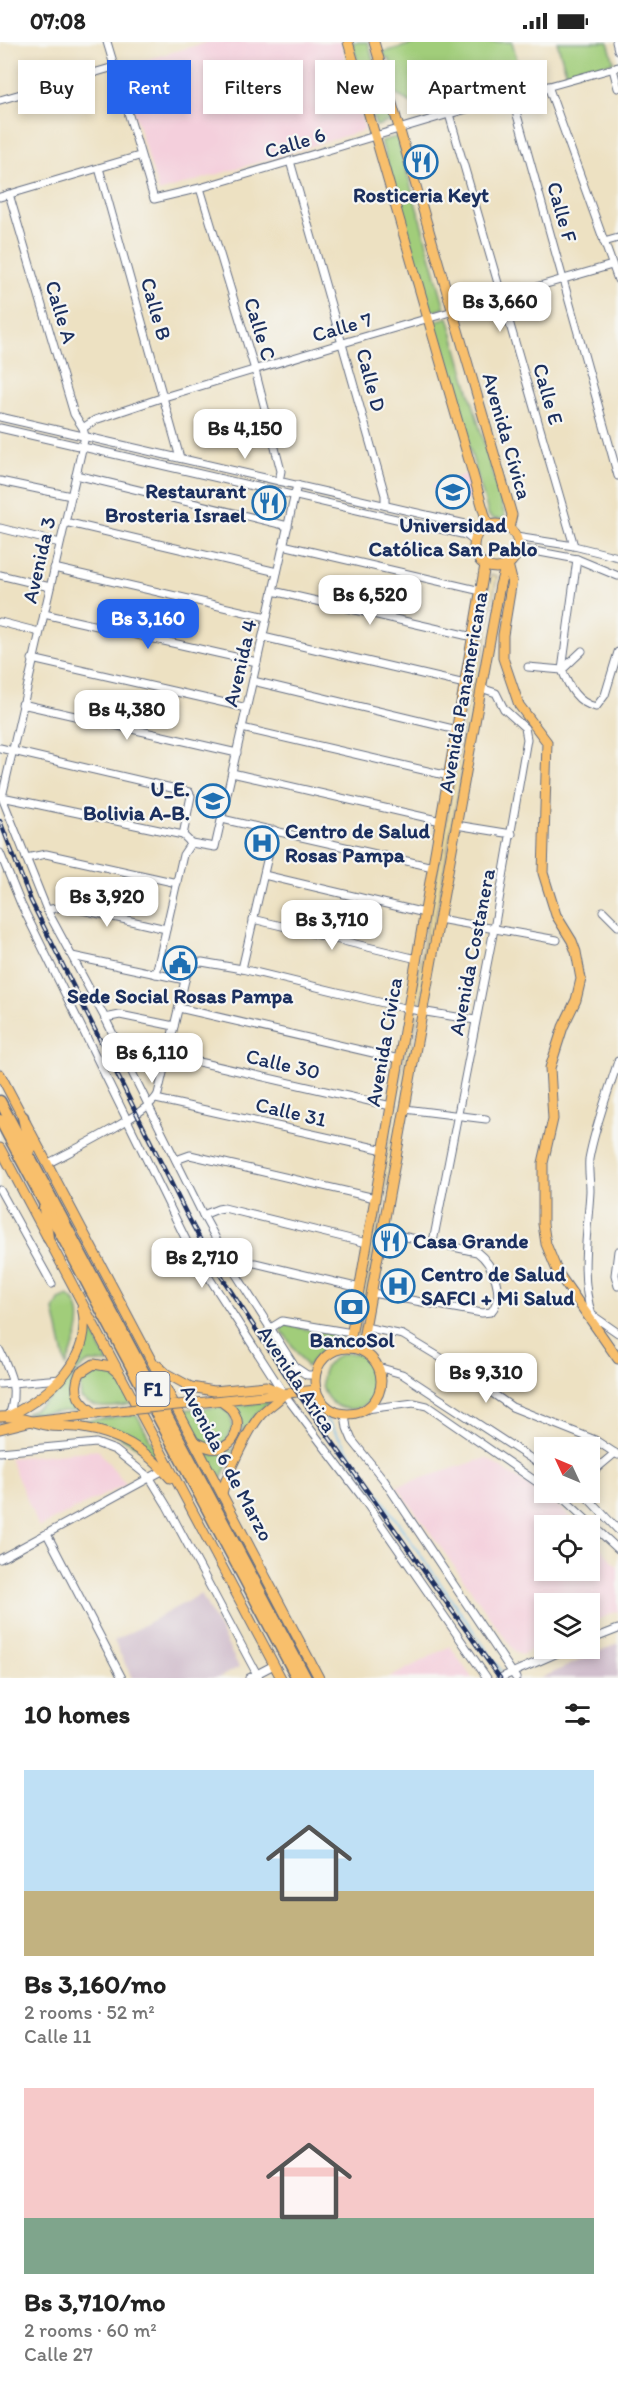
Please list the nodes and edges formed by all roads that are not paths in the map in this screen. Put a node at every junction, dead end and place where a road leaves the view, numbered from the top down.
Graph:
1 (106, 42) edge
2 (348, 42) edge
3 (374, 42) edge
4 (616, 42) edge
5 (618, 50) edge
6 (112, 60) edge
7 (615, 68) edge
8 (107, 69) edge
9 (548, 86) joint
10 (618, 88) edge
11 (0, 99) edge
12 (128, 114) edge
13 (449, 114) joint
14 (517, 114) edge
15 (400, 129) junction
16 (375, 136) junction
17 (140, 156) junction
18 (290, 161) junction
19 (99, 168) junction
20 (200, 188) junction
21 (9, 195) junction
22 (0, 197) edge
23 (618, 238) edge
24 (604, 242) junction
25 (612, 265) junction
26 (563, 280) junction
27 (618, 280) edge
28 (502, 297) junction
29 (452, 312) junction
30 (428, 320) junction
31 (343, 343) junction
32 (255, 370) junction
33 (164, 398) junction
34 (0, 417) edge
35 (0, 428) edge
36 (83, 428) junction
37 (85, 436) junction
38 (83, 447) junction
39 (180, 458) junction
40 (76, 475) junction
41 (618, 476) edge
42 (0, 481) edge
43 (279, 481) junction
44 (297, 485) junction
45 (295, 495) junction
46 (71, 496) junction
47 (385, 505) junction
48 (65, 522) junction
49 (288, 526) junction
50 (485, 527) junction
51 (0, 528) edge
52 (510, 528) junction
53 (516, 537) junction
54 (475, 542) junction
55 (60, 543) junction
56 (284, 545) junction
57 (574, 546) junction
58 (518, 548) junction
59 (618, 557) edge
60 (577, 560) junction
61 (485, 565) junction
62 (507, 565) junction
63 (54, 568) junction
64 (278, 572) junction
65 (0, 575) edge
66 (618, 576) edge
67 (50, 587) junction
68 (273, 591) junction
69 (481, 591) junction
70 (44, 614) junction
71 (267, 617) junction
72 (0, 622) edge
73 (39, 632) junction
74 (263, 637) junction
75 (473, 637) junction
76 (582, 651) dead end
77 (618, 652) edge
78 (32, 659) junction
79 (257, 662) junction
80 (528, 667) dead end
81 (562, 670) junction
82 (253, 681) junction
83 (465, 684) junction
84 (482, 688) junction
85 (22, 704) junction
86 (247, 708) junction
87 (242, 728) junction
88 (457, 730) junction
89 (0, 748) edge
90 (12, 750) junction
91 (237, 753) junction
92 (232, 773) junction
93 (449, 776) junction
94 (1, 795) edge
95 (222, 819) junction
96 (441, 820) junction
97 (456, 825) junction
98 (274, 830) junction
99 (512, 834) junction
100 (183, 835) junction
101 (191, 843) junction
102 (0, 853) edge
103 (26, 858) junction
104 (433, 867) junction
105 (264, 875) junction
106 (177, 883) junction
107 (47, 910) junction
108 (603, 911) dead end
109 (425, 913) junction
110 (253, 919) junction
111 (439, 919) junction
112 (618, 926) edge
113 (166, 929) junction
114 (494, 929) junction
115 (557, 940) dead end
116 (72, 956) junction
117 (417, 959) junction
118 (242, 969) junction
119 (156, 974) junction
120 (184, 980) junction
121 (178, 1008) junction
122 (408, 1009) junction
123 (422, 1011) junction
124 (105, 1018) junction
125 (475, 1020) junction
126 (174, 1026) junction
127 (168, 1055) junction
128 (399, 1059) junction
129 (618, 1061) edge
130 (0, 1074) edge
131 (156, 1099) junction
132 (0, 1101) edge
133 (149, 1106) junction
134 (391, 1106) junction
135 (405, 1109) junction
136 (23, 1117) junction
137 (457, 1117) junction
138 (486, 1119) dead end
139 (0, 1120) edge
140 (127, 1120) junction
141 (0, 1148) edge
142 (384, 1150) junction
143 (176, 1160) junction
144 (32, 1161) junction
145 (47, 1164) junction
146 (0, 1190) edge
147 (375, 1198) junction
148 (44, 1202) junction
149 (203, 1215) junction
150 (382, 1232) junction
151 (48, 1238) junction
152 (433, 1242) junction
153 (367, 1243) junction
154 (618, 1251) edge
155 (232, 1268) junction
156 (52, 1284) dead end
157 (618, 1286) edge
158 (360, 1288) junction
159 (372, 1293) junction
160 (79, 1296) junction
161 (589, 1316) junction
162 (366, 1327) junction
163 (269, 1329) junction
164 (352, 1333) junction
165 (618, 1333) edge
166 (349, 1348) junction
167 (361, 1350) junction
168 (0, 1351) edge
169 (150, 1358) junction
170 (618, 1359) edge
171 (378, 1367) junction
172 (120, 1373) junction
173 (315, 1375) junction
174 (61, 1379) junction
175 (13, 1383) junction
176 (0, 1384) edge
177 (316, 1390) junction
178 (284, 1394) junction
179 (221, 1401) junction
180 (366, 1409) junction
181 (97, 1414) junction
182 (345, 1414) junction
183 (4, 1417) edge
184 (32, 1421) junction
185 (0, 1429) edge
186 (195, 1442) junction
187 (0, 1452) edge
188 (617, 1454) edge
189 (534, 1460) edge
190 (600, 1467) edge
191 (164, 1470) junction
192 (150, 1478) junction
193 (534, 1480) edge
194 (183, 1494) junction
195 (222, 1494) junction
196 (568, 1503) edge
197 (592, 1503) edge
198 (618, 1530) edge
199 (47, 1534) junction
200 (618, 1549) edge
201 (0, 1559) edge
202 (618, 1629) edge
203 (600, 1636) edge
204 (547, 1659) edge
205 (274, 1665) junction
206 (514, 1675) edge
207 (258, 1676) edge
208 (122, 1678) edge
209 (249, 1678) edge
210 (281, 1678) edge
211 (297, 1678) edge
212 (306, 1678) edge
213 (319, 1678) edge
214 (487, 1678) edge
215 (500, 1678) edge

1 - 6 street
2 - 16 main road, Avenida Cívica
3 - 15 main road, Avenida Cívica
4 - 5 street
7 - 9 street, Calle 6
7 - 10 street
8 - 11 street
9 - 24 street
12 - 17 street
13 - 15 street, Calle 6
13 - 28 street, Calle E
14 - 26 street, Calle F
15 - 16 street, Calle 6
15 - 29 main road, Avenida Cívica
16 - 18 street, Calle 6
16 - 30 main road, Avenida Cívica
17 - 19 street
17 - 20 street, Calle 6
18 - 20 street, Calle 6
18 - 31 street, Calle D
19 - 21 street
19 - 33 street, Calle B
20 - 32 street, Calle C
21 - 22 street
21 - 36 street, Calle A
23 - 24 street
24 - 25 street
25 - 26 street, Calle 7
25 - 27 street
26 - 28 street, Calle 7
26 - 41 street, Calle F
28 - 29 street, Calle 7
28 - 57 street, Calle E
29 - 30 street, Calle 7
29 - 52 main road, Avenida Cívica
30 - 31 street, Calle 7
30 - 50 main road, Avenida Cívica
31 - 32 street, Calle 7
31 - 47 street, Calle D
32 - 33 street, Calle 7
32 - 43 street, Calle C
33 - 36 street, Calle 7
33 - 39 street, Calle B
34 - 37 street
35 - 38 street
36 - 37 street, Calle A
37 - 38 street, Avenida 3
37 - 39 street
38 - 40 street, Avenida 3
38 - 45 street
39 - 43 street
40 - 46 street, Avenida 3
40 - 49 street
42 - 46 street
43 - 44 street
44 - 45 street, Avenida 4
44 - 47 street
45 - 49 street, Avenida 4
45 - 54 street
46 - 48 street, Avenida 3
47 - 50 street
48 - 55 street, Avenida 3
48 - 64 street
49 - 56 street, Avenida 4
50 - 52 main road
50 - 54 main road
51 - 55 street
52 - 53 main road
53 - 57 street
53 - 58 main road
54 - 61 main road
55 - 63 street, Avenida 3
56 - 64 street, Avenida 4
56 - 69 street
57 - 59 street
58 - 60 street
58 - 62 main road
60 - 66 street
60 - 81 street
61 - 62 main road
61 - 69 main road, Avenida Cívica
62 - 84 main road, Avenida Panamericana
62 - 161 main road
63 - 67 street, Avenida 3
63 - 71 street
64 - 68 street, Avenida 4
65 - 67 street
67 - 70 street, Avenida 3
68 - 71 street, Avenida 4
68 - 75 street
69 - 75 main road, Avenida Cívica
70 - 73 street, Avenida 3
70 - 79 street
71 - 74 street, Avenida 4
72 - 73 street
73 - 78 street, Avenida 3
74 - 79 street, Avenida 4
74 - 83 street
75 - 83 main road, Avenida Cívica
76 - 81 street
77 - 81 street
78 - 85 street, Avenida 3
78 - 86 street
79 - 82 street, Avenida 4
80 - 81 street
82 - 86 street, Avenida 4
82 - 88 street
83 - 88 main road, Avenida Cívica
84 - 97 main road, Avenida Panamericana
84 - 99 street, Avenida Costanera
85 - 90 street, Avenida 3
85 - 91 street
86 - 87 street, Avenida 4
87 - 91 street, Avenida 4
87 - 93 street
88 - 93 main road, Avenida Cívica
89 - 90 street
90 - 94 street, Avenida 3
90 - 100 street
91 - 92 street, Avenida 4
92 - 95 street, Avenida 4
92 - 96 street
93 - 96 main road, Avenida Cívica
94 - 100 street
94 - 103 street, Avenida Arica
95 - 98 street
95 - 101 street, Avenida 4
96 - 104 main road, Avenida Cívica
97 - 99 street
97 - 111 main road, Avenida Panamericana
98 - 104 street
98 - 105 street
99 - 114 street, Avenida Costanera
100 - 101 street
101 - 106 street
102 - 140 street, Avenida Arica
103 - 106 street
103 - 107 street, Avenida Arica
104 - 109 main road, Avenida Cívica
105 - 109 street
105 - 110 street
106 - 113 street
107 - 113 street
107 - 116 street, Avenida Arica
108 - 112 street
109 - 117 main road, Avenida Cívica
110 - 117 street
110 - 118 street
111 - 114 street
111 - 123 main road, Avenida Panamericana
113 - 119 street
114 - 115 street
114 - 125 street, Avenida Costanera
116 - 119 street
116 - 124 street, Avenida Arica
117 - 122 main road, Avenida Cívica
118 - 120 street
118 - 122 street
119 - 120 street
120 - 121 street
121 - 126 street
121 - 128 street
122 - 123 street
122 - 128 main road, Avenida Cívica
123 - 125 street
123 - 135 main road, Avenida Panamericana
124 - 126 street
124 - 133 street, Avenida Arica
125 - 137 street, Avenida Costanera
126 - 127 street
127 - 131 street
127 - 134 street, Calle 30
128 - 134 main road, Avenida Cívica
129 - 161 street
130 - 136 main road, Avenida 6 de Marzo
131 - 133 street
131 - 142 street, Calle 31
132 - 144 highway, Avenida 6 de Marzo / F1
133 - 140 street
133 - 143 street, Avenida Arica
134 - 142 main road, Avenida Cívica
135 - 137 street
135 - 150 main road, Avenida Cívica
136 - 144 highway
136 - 145 main road, Avenida 6 de Marzo
137 - 138 street
137 - 152 street, Avenida Costanera
139 - 148 highway, Avenida 6 de Marzo / F1
140 - 145 street
140 - 178 street, Avenida Arica
141 - 151 main road
142 - 147 main road, Avenida Cívica
143 - 147 street
143 - 149 street, Avenida Arica
144 - 212 highway, Avenida 6 de Marzo / F1
145 - 169 main road, Avenida 6 de Marzo
146 - 156 street
147 - 153 main road, Avenida Cívica
148 - 151 highway
148 - 211 highway, Avenida 6 de Marzo / F1
149 - 153 street
149 - 155 street, Avenida Arica
150 - 152 street
150 - 159 main road, Avenida Cívica
151 - 160 main road
152 - 159 street
153 - 158 main road, Avenida Cívica
154 - 157 street
155 - 158 street
155 - 163 street, Avenida Arica
158 - 164 main road, Avenida Cívica
159 - 162 main road, Avenida Cívica
160 - 172 main road
160 - 174 main road
161 - 165 street
161 - 170 main road
162 - 167 main road, Avenida Cívica
162 - 188 street
163 - 164 street
163 - 173 street, Avenida Arica
164 - 166 main road, Avenida Cívica
166 - 167 main road
166 - 173 main road
167 - 171 main road
168 - 175 street
169 - 178 main road
169 - 186 main road, Avenida 6 de Marzo
171 - 180 main road
171 - 189 street
172 - 181 main road
172 - 194 main road
173 - 177 main road
174 - 175 street
174 - 183 main road
175 - 176 street
175 - 183 street
177 - 178 main road
177 - 182 main road
178 - 179 main road
178 - 195 main road
178 - 214 street, Avenida Arica
179 - 181 main road, bridge
179 - 186 main road
180 - 182 main road
180 - 193 street
181 - 184 main road
182 - 206 street, Avenida Arica
183 - 184 main road
184 - 185 main road
184 - 191 main road
186 - 195 main road, Avenida 6 de Marzo
187 - 192 street
188 - 190 street
191 - 192 street
191 - 194 main road
192 - 199 street
192 - 207 street
194 - 205 main road
195 - 213 main road, Avenida 6 de Marzo
196 - 200 street
197 - 198 street
199 - 201 street
199 - 208 street
202 - 203 street
204 - 206 street
205 - 207 street
205 - 210 main road
206 - 215 street
207 - 209 street

